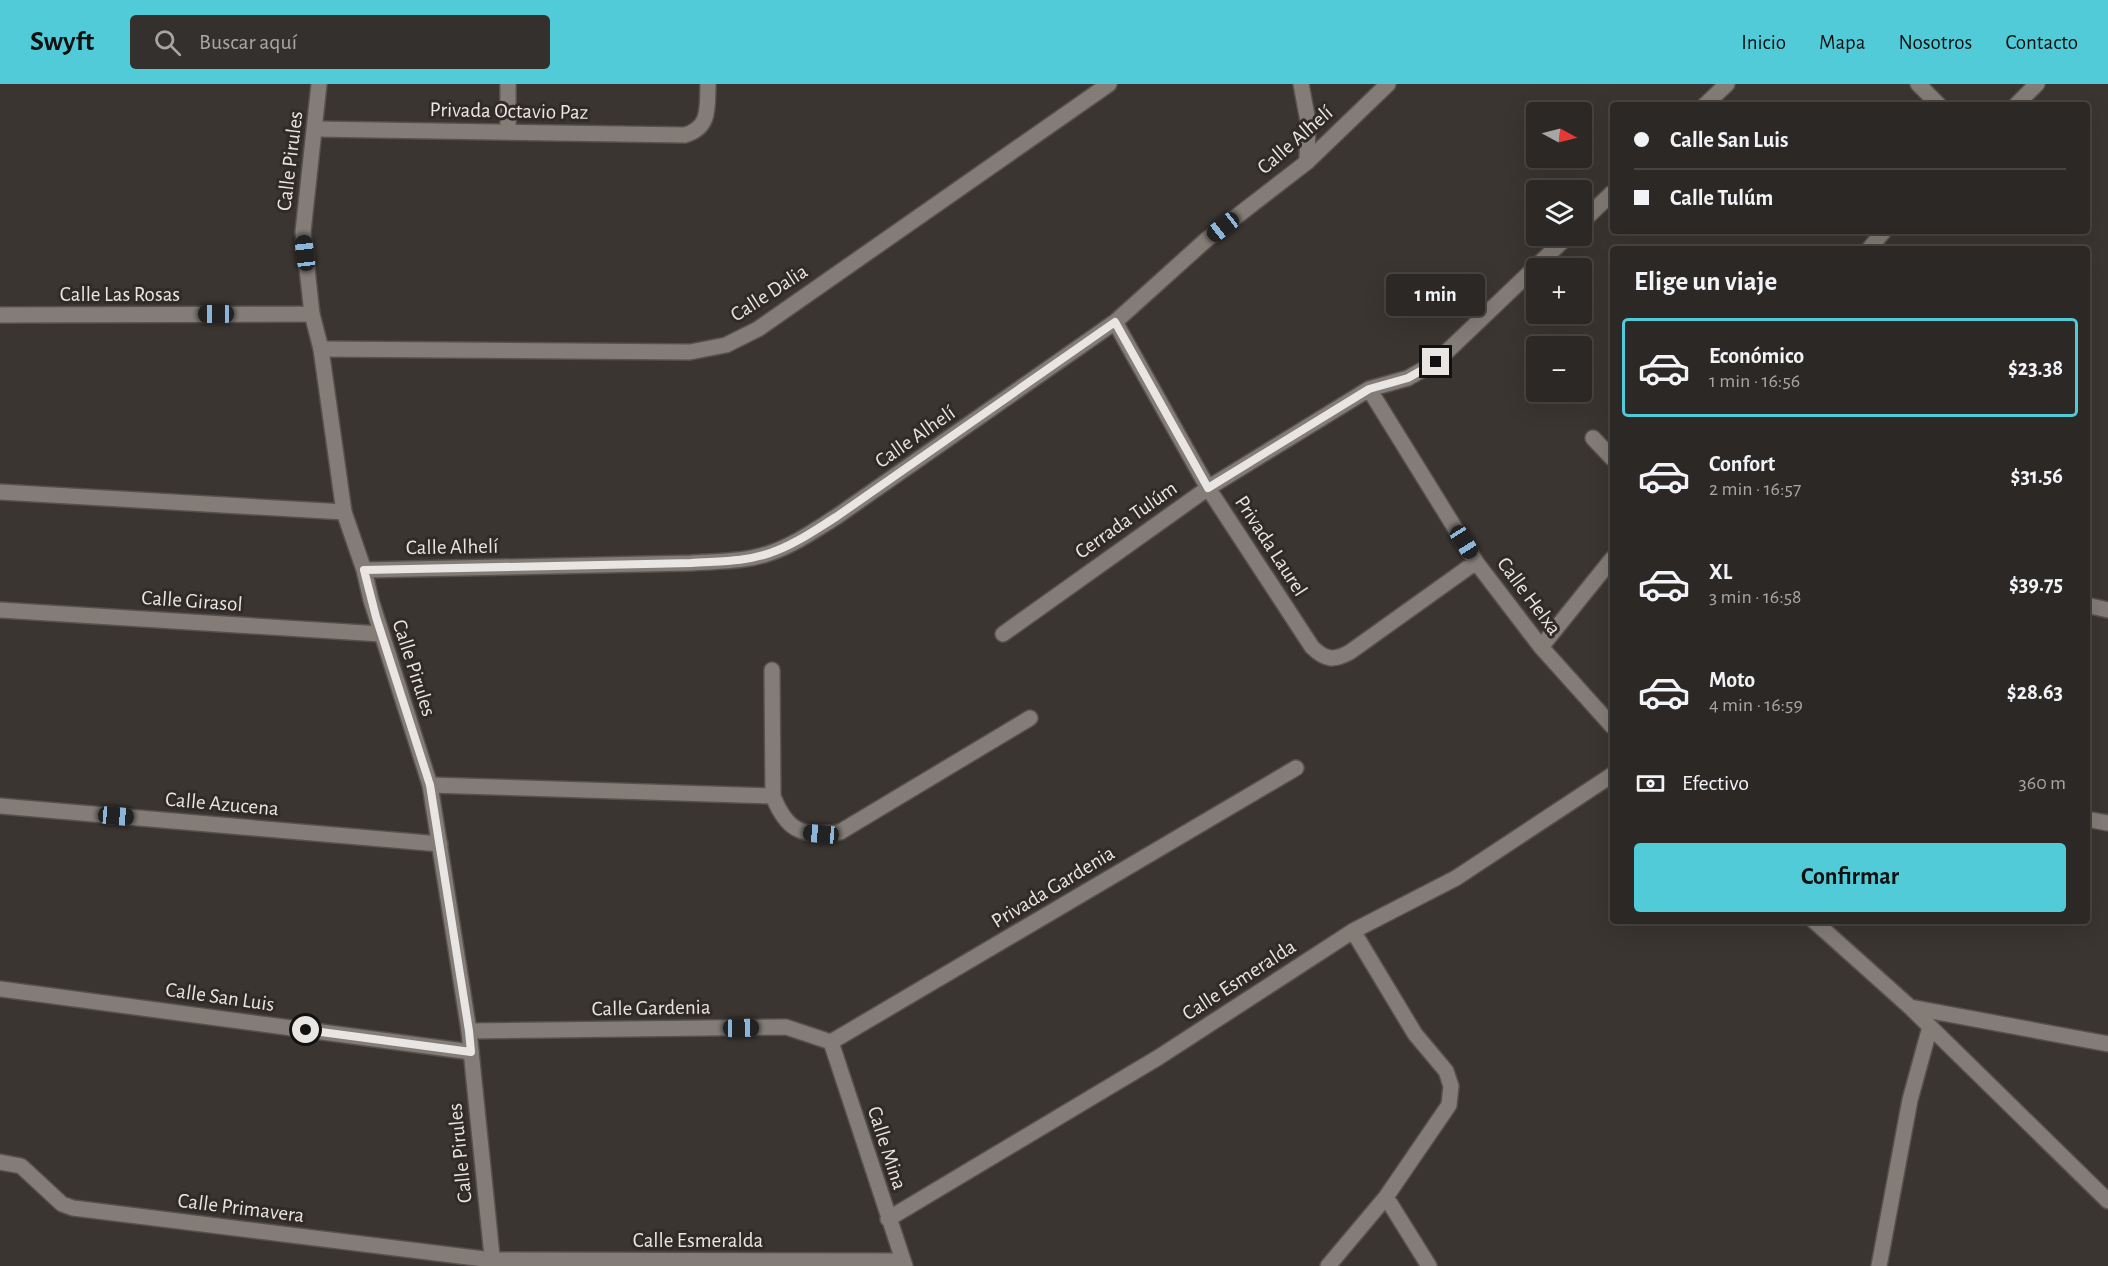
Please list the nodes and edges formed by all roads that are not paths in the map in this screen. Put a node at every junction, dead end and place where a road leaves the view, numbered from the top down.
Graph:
1 (319, 84) edge
2 (508, 84) edge
3 (708, 84) edge
4 (1109, 84) edge
5 (1301, 84) edge
6 (1388, 84) edge
7 (1727, 84) edge
8 (1918, 84) edge
9 (2037, 84) edge
10 (1708, 102) edge
11 (1935, 102) edge
12 (2019, 102) edge
13 (315, 129) junction
14 (508, 132) junction
15 (1307, 162) junction
16 (1610, 195) edge
17 (1592, 213) edge
18 (1882, 234) edge
19 (1558, 246) edge
20 (1872, 246) edge
21 (312, 314) junction
22 (0, 315) edge
23 (1115, 322) junction
24 (321, 349) junction
25 (1369, 389) junction
26 (1593, 438) dead end
27 (1610, 456) edge
28 (1208, 488) junction
29 (0, 492) edge
30 (344, 512) junction
31 (1610, 561) edge
32 (1476, 562) junction
33 (364, 570) junction
34 (2090, 606) edge
35 (0, 610) edge
36 (2108, 610) edge
37 (381, 634) junction
38 (1003, 634) dead end
39 (1541, 647) junction
40 (771, 670) dead end
41 (1030, 718) dead end
42 (1610, 724) edge
43 (1296, 768) dead end
44 (1610, 776) edge
45 (430, 785) junction
46 (773, 796) junction
47 (0, 806) edge
48 (2090, 820) edge
49 (2108, 823) edge
50 (440, 844) junction
51 (1817, 924) edge
52 (1353, 931) junction
53 (0, 989) edge
54 (1910, 1007) junction
55 (1930, 1027) junction
56 (469, 1031) junction
57 (831, 1042) junction
58 (2108, 1044) edge
59 (471, 1052) junction
60 (0, 1162) edge
61 (1386, 1197) junction
62 (2108, 1201) edge
63 (888, 1219) junction
64 (493, 1263) edge
65 (904, 1264) edge
66 (1328, 1266) edge
67 (1429, 1266) edge
68 (1879, 1266) edge

1 - 13 street, Calle Pirules
2 - 14 street
3 - 14 street, Privada Octavio Paz
4 - 24 street, Calle Dalia
5 - 15 street
6 - 15 street, Calle Alhelí
7 - 10 street
8 - 11 street
9 - 12 street
13 - 14 street, Privada Octavio Paz
13 - 21 street, Calle Pirules
15 - 23 street, Calle Alhelí
16 - 17 street
18 - 20 street
19 - 25 street, Cerrada Tulúm
21 - 22 street, Calle Las Rosas
21 - 24 street, Calle Pirules
23 - 28 street, Privada Laurel
23 - 33 street, Calle Alhelí
24 - 30 street, Calle Pirules
25 - 28 street, Cerrada Tulúm
25 - 32 street, Calle Helxa
26 - 27 street
28 - 32 street, Privada Laurel
28 - 38 street, Cerrada Tulúm
29 - 30 street
30 - 33 street, Calle Pirules
31 - 39 street
32 - 39 street, Calle Helxa
33 - 37 street, Calle Pirules
34 - 36 street
35 - 37 street, Calle Girasol
37 - 45 street, Calle Pirules
39 - 42 street, Calle Helxa
40 - 46 street
41 - 46 street
43 - 57 street, Privada Gardenia
44 - 52 street, Calle Esmeralda
45 - 46 street
45 - 50 street, Calle Pirules
47 - 50 street, Calle Azucena
48 - 49 street
50 - 56 street, Calle Pirules
51 - 54 street
52 - 61 street
52 - 63 street, Calle Esmeralda
53 - 59 street, Calle San Luis
54 - 55 street
54 - 58 street
55 - 62 street
55 - 68 street
56 - 57 street, Calle Gardenia
56 - 59 street, Calle Pirules
57 - 63 street, Calle Mina
59 - 64 street, Calle Pirules
60 - 64 street, Calle Primavera
61 - 66 street
61 - 67 street
63 - 65 street, Calle Mina
64 - 65 street, Calle Esmeralda

